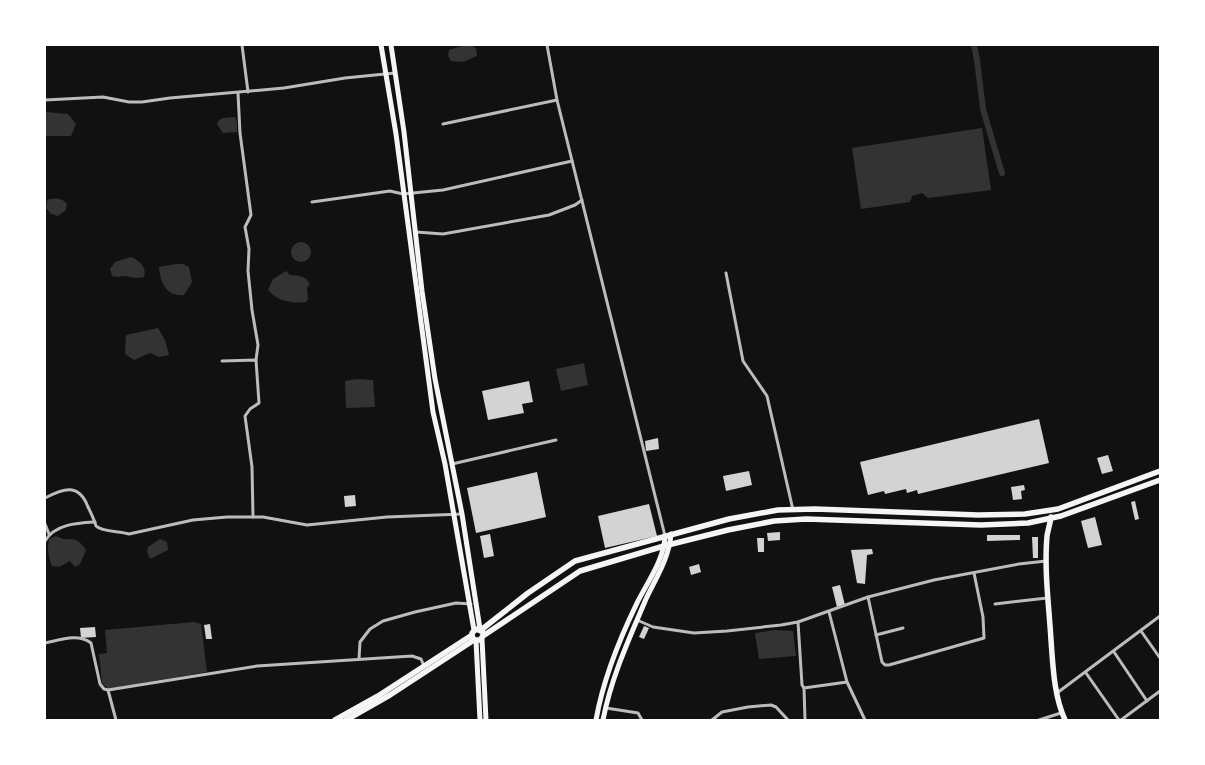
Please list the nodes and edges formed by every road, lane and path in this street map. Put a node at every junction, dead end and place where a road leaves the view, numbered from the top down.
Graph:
1 (242, 45) edge
2 (381, 45) edge
3 (391, 45) edge
4 (547, 45) edge
5 (396, 73) junction
6 (386, 75) junction
7 (248, 92) junction
8 (238, 93) junction
9 (45, 100) edge
10 (557, 100) junction
11 (443, 124) dead end
12 (572, 160) junction
13 (410, 193) junction
14 (403, 194) junction
15 (582, 200) junction
16 (312, 202) dead end
17 (416, 232) junction
18 (726, 273) dead end
19 (256, 360) junction
20 (222, 361) dead end
21 (442, 411) junction
22 (433, 412) junction
23 (556, 440) dead end
24 (452, 464) junction
25 (1160, 471) edge
26 (1160, 480) edge
27 (45, 498) edge
28 (794, 510) junction
29 (1050, 510) junction
30 (453, 514) junction
31 (462, 514) junction
32 (253, 517) junction
33 (1051, 519) junction
34 (95, 522) junction
35 (45, 524) edge
36 (49, 534) junction
37 (668, 535) junction
38 (45, 541) edge
39 (667, 545) junction
40 (1046, 561) junction
41 (974, 573) junction
42 (868, 597) junction
43 (1048, 598) junction
44 (477, 603) junction
45 (469, 604) junction
46 (995, 604) dead end
47 (829, 612) junction
48 (1160, 616) edge
49 (637, 620) junction
50 (798, 622) junction
51 (903, 628) dead end
52 (1141, 630) junction
53 (478, 635) junction
54 (876, 635) junction
55 (45, 643) edge
56 (1114, 652) junction
57 (1160, 658) edge
58 (360, 659) junction
59 (425, 666) junction
60 (1086, 673) junction
61 (847, 682) junction
62 (804, 688) junction
63 (108, 690) junction
64 (1160, 691) edge
65 (1057, 694) junction
66 (1147, 701) junction
67 (605, 707) junction
68 (1061, 712) junction
69 (116, 720) edge
70 (335, 720) edge
71 (346, 720) edge
72 (480, 720) edge
73 (486, 720) edge
74 (596, 720) edge
75 (603, 720) edge
76 (642, 720) edge
77 (712, 720) edge
78 (788, 720) edge
79 (804, 720) edge
80 (865, 720) edge
81 (1039, 720) edge
82 (1065, 720) edge
83 (1120, 720) edge

1 - 7 street
2 - 6 main road
3 - 5 main road
4 - 10 street
5 - 6 street
5 - 13 main road
6 - 7 street
6 - 14 main road
7 - 8 street
8 - 9 street
8 - 19 street
10 - 11 street
10 - 12 street
12 - 13 street
12 - 15 street
13 - 14 street
13 - 17 main road
14 - 16 street
14 - 22 main road
15 - 17 street
15 - 37 street
17 - 21 main road
18 - 28 street
19 - 20 street
19 - 32 street
21 - 22 main road
21 - 24 main road
22 - 30 main road
23 - 24 street
24 - 31 main road
25 - 29 highway
26 - 33 highway
27 - 34 street
28 - 29 highway
28 - 37 highway
29 - 33 highway
30 - 31 street
30 - 32 street
30 - 45 main road
31 - 44 main road
32 - 34 street
33 - 39 highway
33 - 40 highway
34 - 36 street
35 - 36 street
36 - 38 street
37 - 39 main road
37 - 53 highway
39 - 49 main road
39 - 53 highway
39 - 74 main road
40 - 41 street
40 - 43 highway
41 - 42 street
41 - 54 street
42 - 47 street
42 - 54 street
43 - 46 street
43 - 65 highway
44 - 45 street
44 - 53 main road
45 - 53 main road
45 - 58 street
47 - 50 street
47 - 61 street
48 - 52 street
49 - 50 street
49 - 67 main road
50 - 62 street
51 - 54 street
52 - 56 street
52 - 57 street
53 - 59 highway
53 - 71 highway
53 - 72 main road
53 - 73 main road
55 - 63 street
56 - 60 street
56 - 66 street
58 - 59 street
58 - 63 street
59 - 70 highway
60 - 65 street
60 - 83 street
61 - 62 street
61 - 80 street
62 - 79 street
63 - 69 street
64 - 66 street
65 - 68 highway
66 - 83 street
67 - 75 main road
67 - 76 street
68 - 81 street
68 - 82 highway
77 - 78 street

